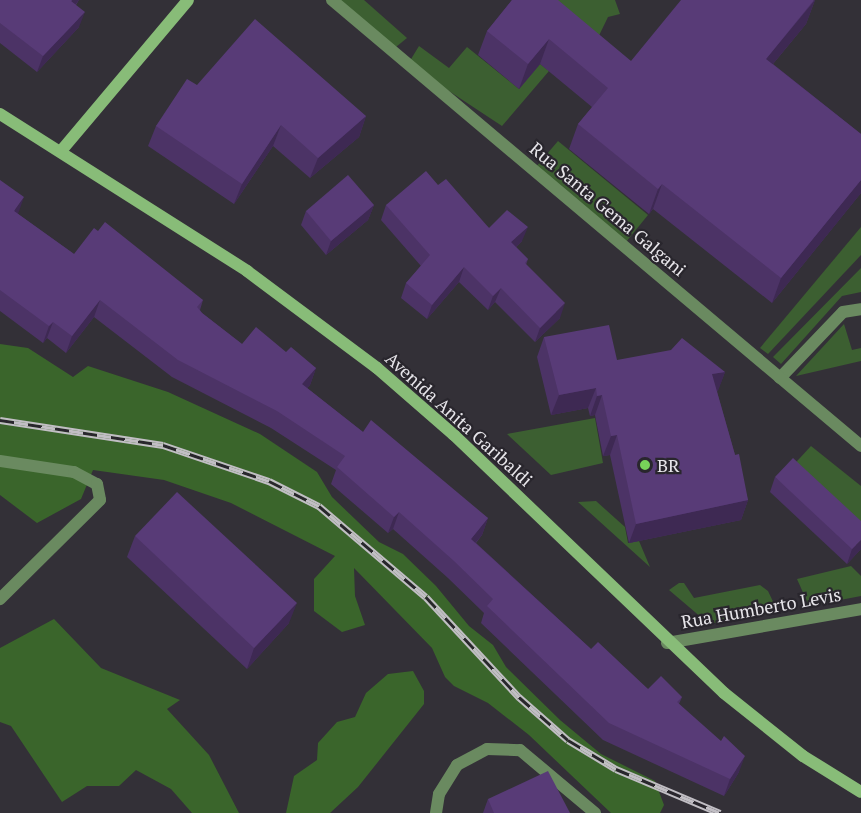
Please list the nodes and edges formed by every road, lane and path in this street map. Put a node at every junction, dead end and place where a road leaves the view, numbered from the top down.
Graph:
1 (188, 0) edge
2 (332, 0) edge
3 (0, 114) edge
4 (62, 151) junction
5 (861, 309) edge
6 (780, 378) junction
7 (861, 446) edge
8 (0, 461) edge
9 (0, 599) edge
10 (861, 609) edge
11 (667, 643) junction
12 (861, 792) edge
13 (436, 813) edge
14 (595, 813) edge

1 - 4 main road
2 - 6 street, Rua Santa Gema Galgani
3 - 4 main road, Avenida Anita Garibaldi
4 - 11 main road, Avenida Anita Garibaldi
5 - 6 street
6 - 7 street, Rua Santa Gema Galgani
8 - 9 street
10 - 11 street, Rua Humberto Levis
11 - 12 main road, Avenida Anita Garibaldi
13 - 14 street

